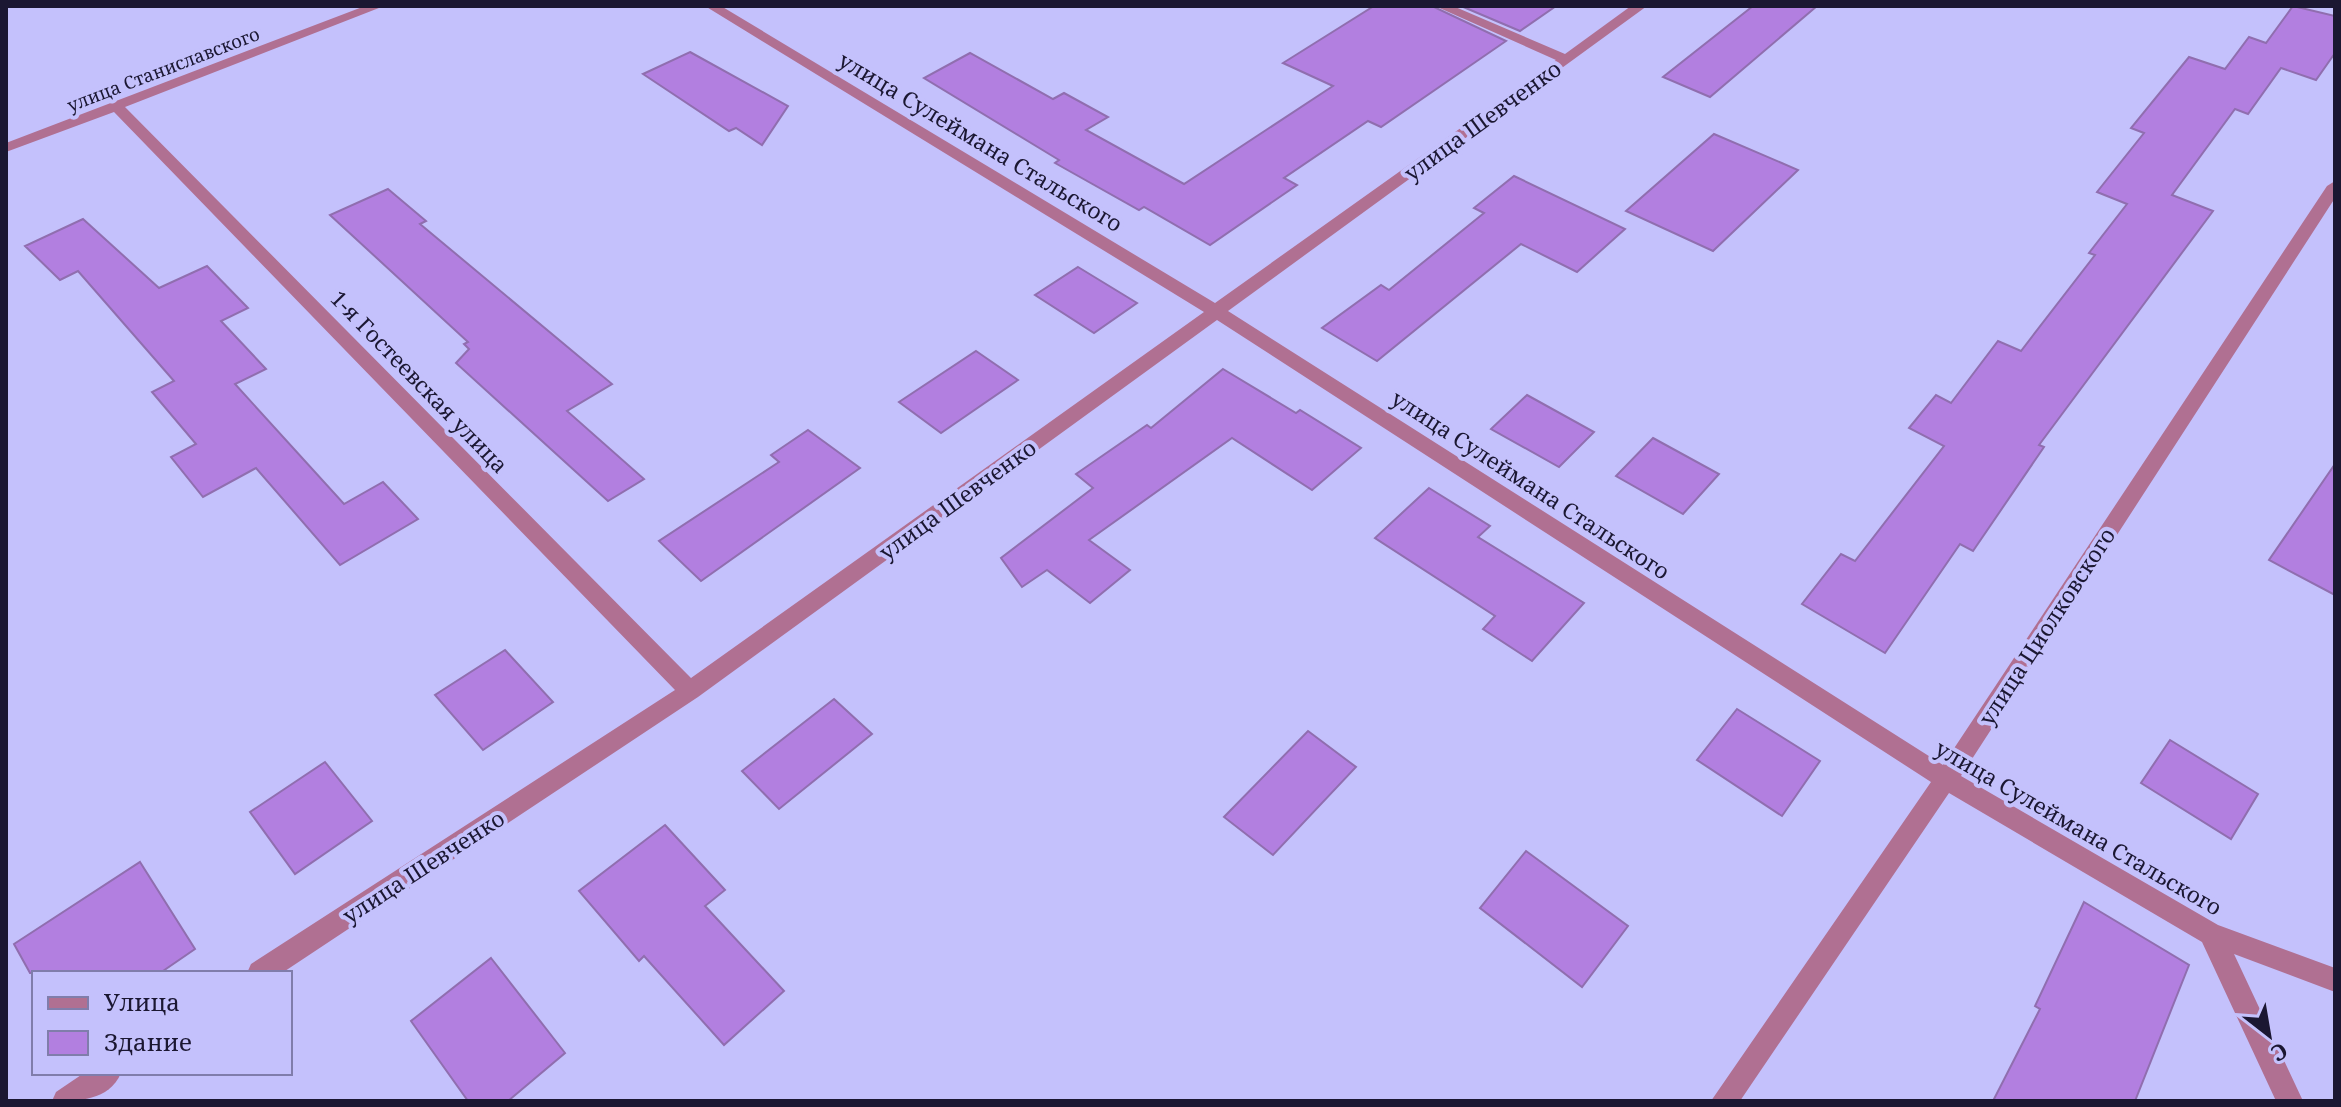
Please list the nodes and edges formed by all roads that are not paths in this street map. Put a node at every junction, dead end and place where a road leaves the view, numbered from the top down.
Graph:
1 (377, 6) edge
2 (712, 6) edge
3 (1442, 6) edge
4 (1640, 6) edge
5 (1566, 59) junction
6 (116, 106) junction
7 (6, 148) edge
8 (2335, 186) edge
9 (1217, 312) junction
10 (690, 691) junction
11 (1946, 779) junction
12 (2211, 934) junction
13 (263, 971) edge
14 (2335, 980) edge
15 (105, 1075) edge
16 (65, 1101) edge
17 (1724, 1101) edge
18 (2290, 1101) edge

1 - 6 street, улица Станиславского
2 - 9 street, улица Сулеймана Стальского
3 - 5 street
4 - 5 street, улица Шевченко
5 - 9 street, улица Шевченко
6 - 7 street, улица Станиславского
6 - 10 street, 1-я Гостеевская улица
8 - 11 street, улица Циолковского
9 - 10 street, улица Шевченко
9 - 11 street, улица Сулеймана Стальского
10 - 13 street, улица Шевченко
11 - 12 street, улица Сулеймана Стальского
11 - 17 street, улица Циолковского
12 - 14 street, улица Сулеймана Стальского
12 - 18 street
15 - 16 street

